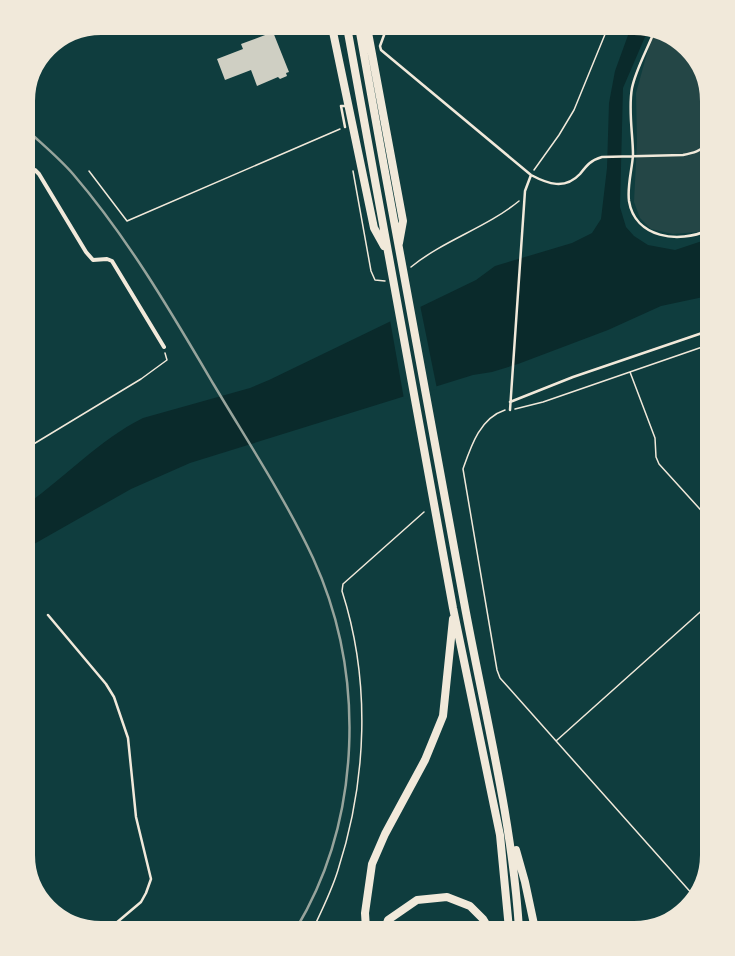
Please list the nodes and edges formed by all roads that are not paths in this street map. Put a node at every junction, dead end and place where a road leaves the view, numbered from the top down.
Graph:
1 (333, 34) edge
2 (348, 34) edge
3 (359, 34) edge
4 (368, 34) edge
5 (384, 34) edge
6 (652, 36) edge
7 (347, 105) junction
8 (345, 127) road end
9 (701, 150) edge
10 (633, 155) junction
11 (34, 170) edge
12 (531, 175) junction
13 (701, 232) edge
14 (398, 248) junction
15 (388, 252) junction
16 (701, 333) edge
17 (164, 347) road end
18 (510, 402) junction
19 (510, 410) road end
20 (453, 608) junction
21 (48, 615) dead end
22 (508, 825) junction
23 (117, 922) edge
24 (366, 922) edge
25 (387, 922) edge
26 (485, 922) edge
27 (508, 922) edge
28 (519, 922) edge
29 (534, 922) edge

1 - 7 highway
2 - 15 highway
3 - 14 highway
4 - 14 highway
5 - 12 lane
6 - 10 lane
7 - 8 lane
7 - 15 highway
9 - 10 lane
10 - 12 lane
10 - 13 lane
11 - 17 street
12 - 18 lane
14 - 22 highway
15 - 20 highway
16 - 18 lane
18 - 19 lane
20 - 24 highway
20 - 27 highway
21 - 23 lane
22 - 28 highway
22 - 29 highway
25 - 26 highway

